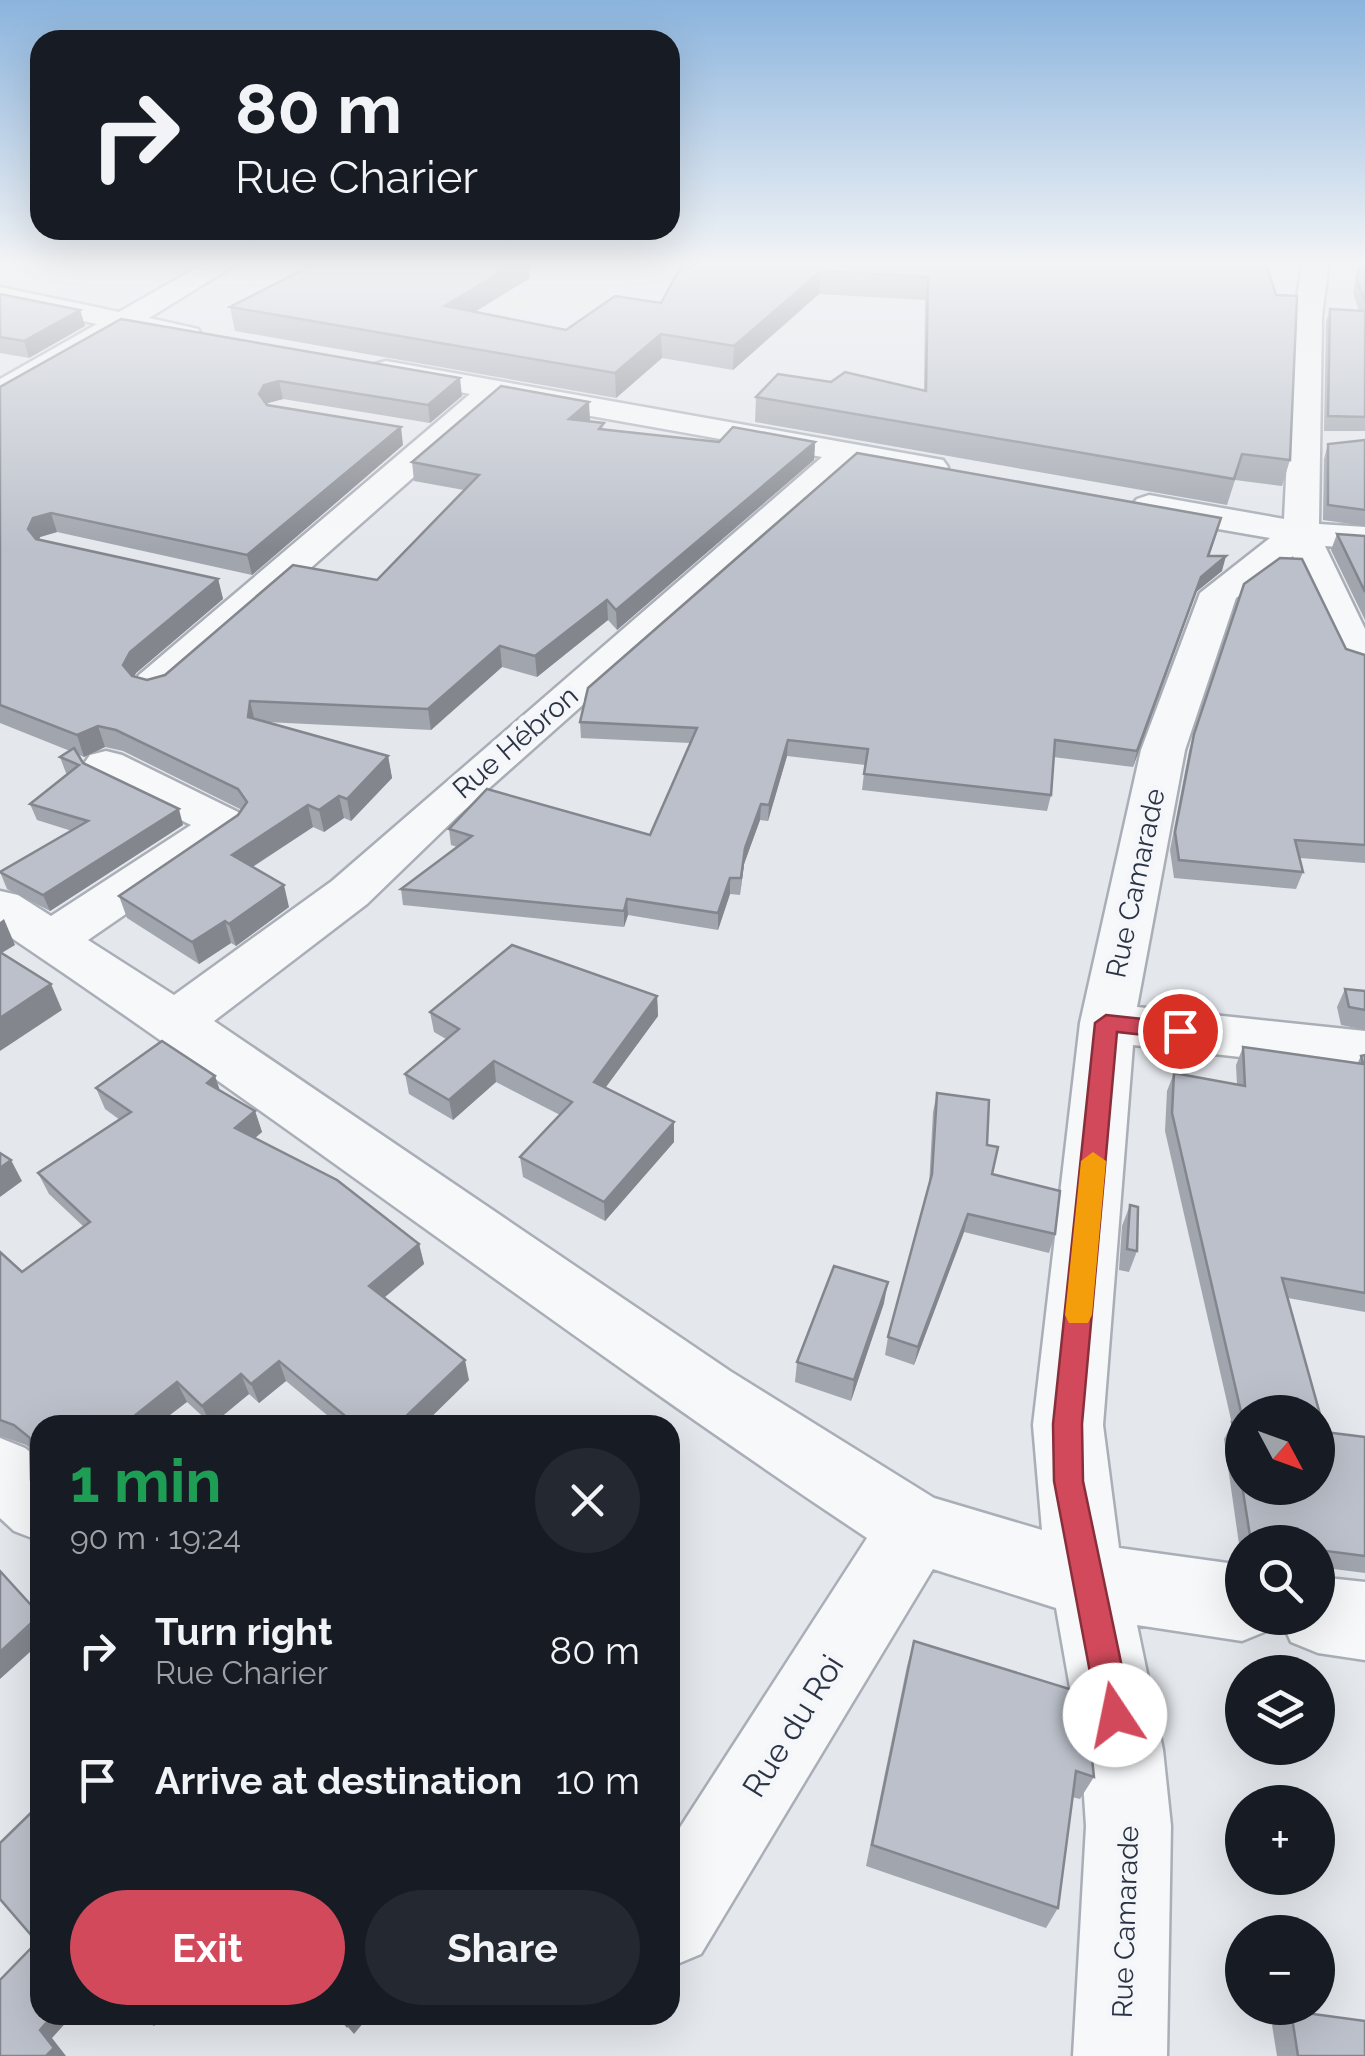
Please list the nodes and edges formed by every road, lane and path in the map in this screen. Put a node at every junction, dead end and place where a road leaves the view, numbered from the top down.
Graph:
1 (62, 357) edge
2 (1317, 357) edge
3 (346, 363) edge
4 (495, 390) junction
5 (0, 392) edge
6 (399, 432) edge
7 (438, 438) junction
8 (848, 452) junction
9 (966, 474) edge
10 (1124, 502) edge
11 (1300, 533) junction
12 (1365, 538) edge
13 (1365, 657) edge
14 (154, 684) edge
15 (106, 765) dead end
16 (25, 924) edge
17 (175, 1021) junction
18 (1106, 1023) junction
19 (1365, 1050) edge
20 (0, 1471) edge
21 (30, 1498) edge
22 (916, 1528) junction
23 (1088, 1581) junction
24 (1225, 1601) edge
25 (1335, 1617) edge
26 (1365, 1622) edge
27 (680, 1908) edge
28 (1120, 2056) edge

1 - 5 street
2 - 11 street
3 - 4 street
4 - 7 street
4 - 8 street
6 - 7 street
7 - 14 street
8 - 9 street
8 - 17 street, Rue Hébron
10 - 11 street
11 - 12 street
11 - 13 street
11 - 18 street, Rue Camarade
15 - 16 street
16 - 17 street
17 - 22 street
18 - 19 street
18 - 23 street, Rue Camarade
20 - 21 street
22 - 23 street
22 - 27 street, Rue du Roi
23 - 24 street
23 - 28 street, Rue Camarade
25 - 26 street

